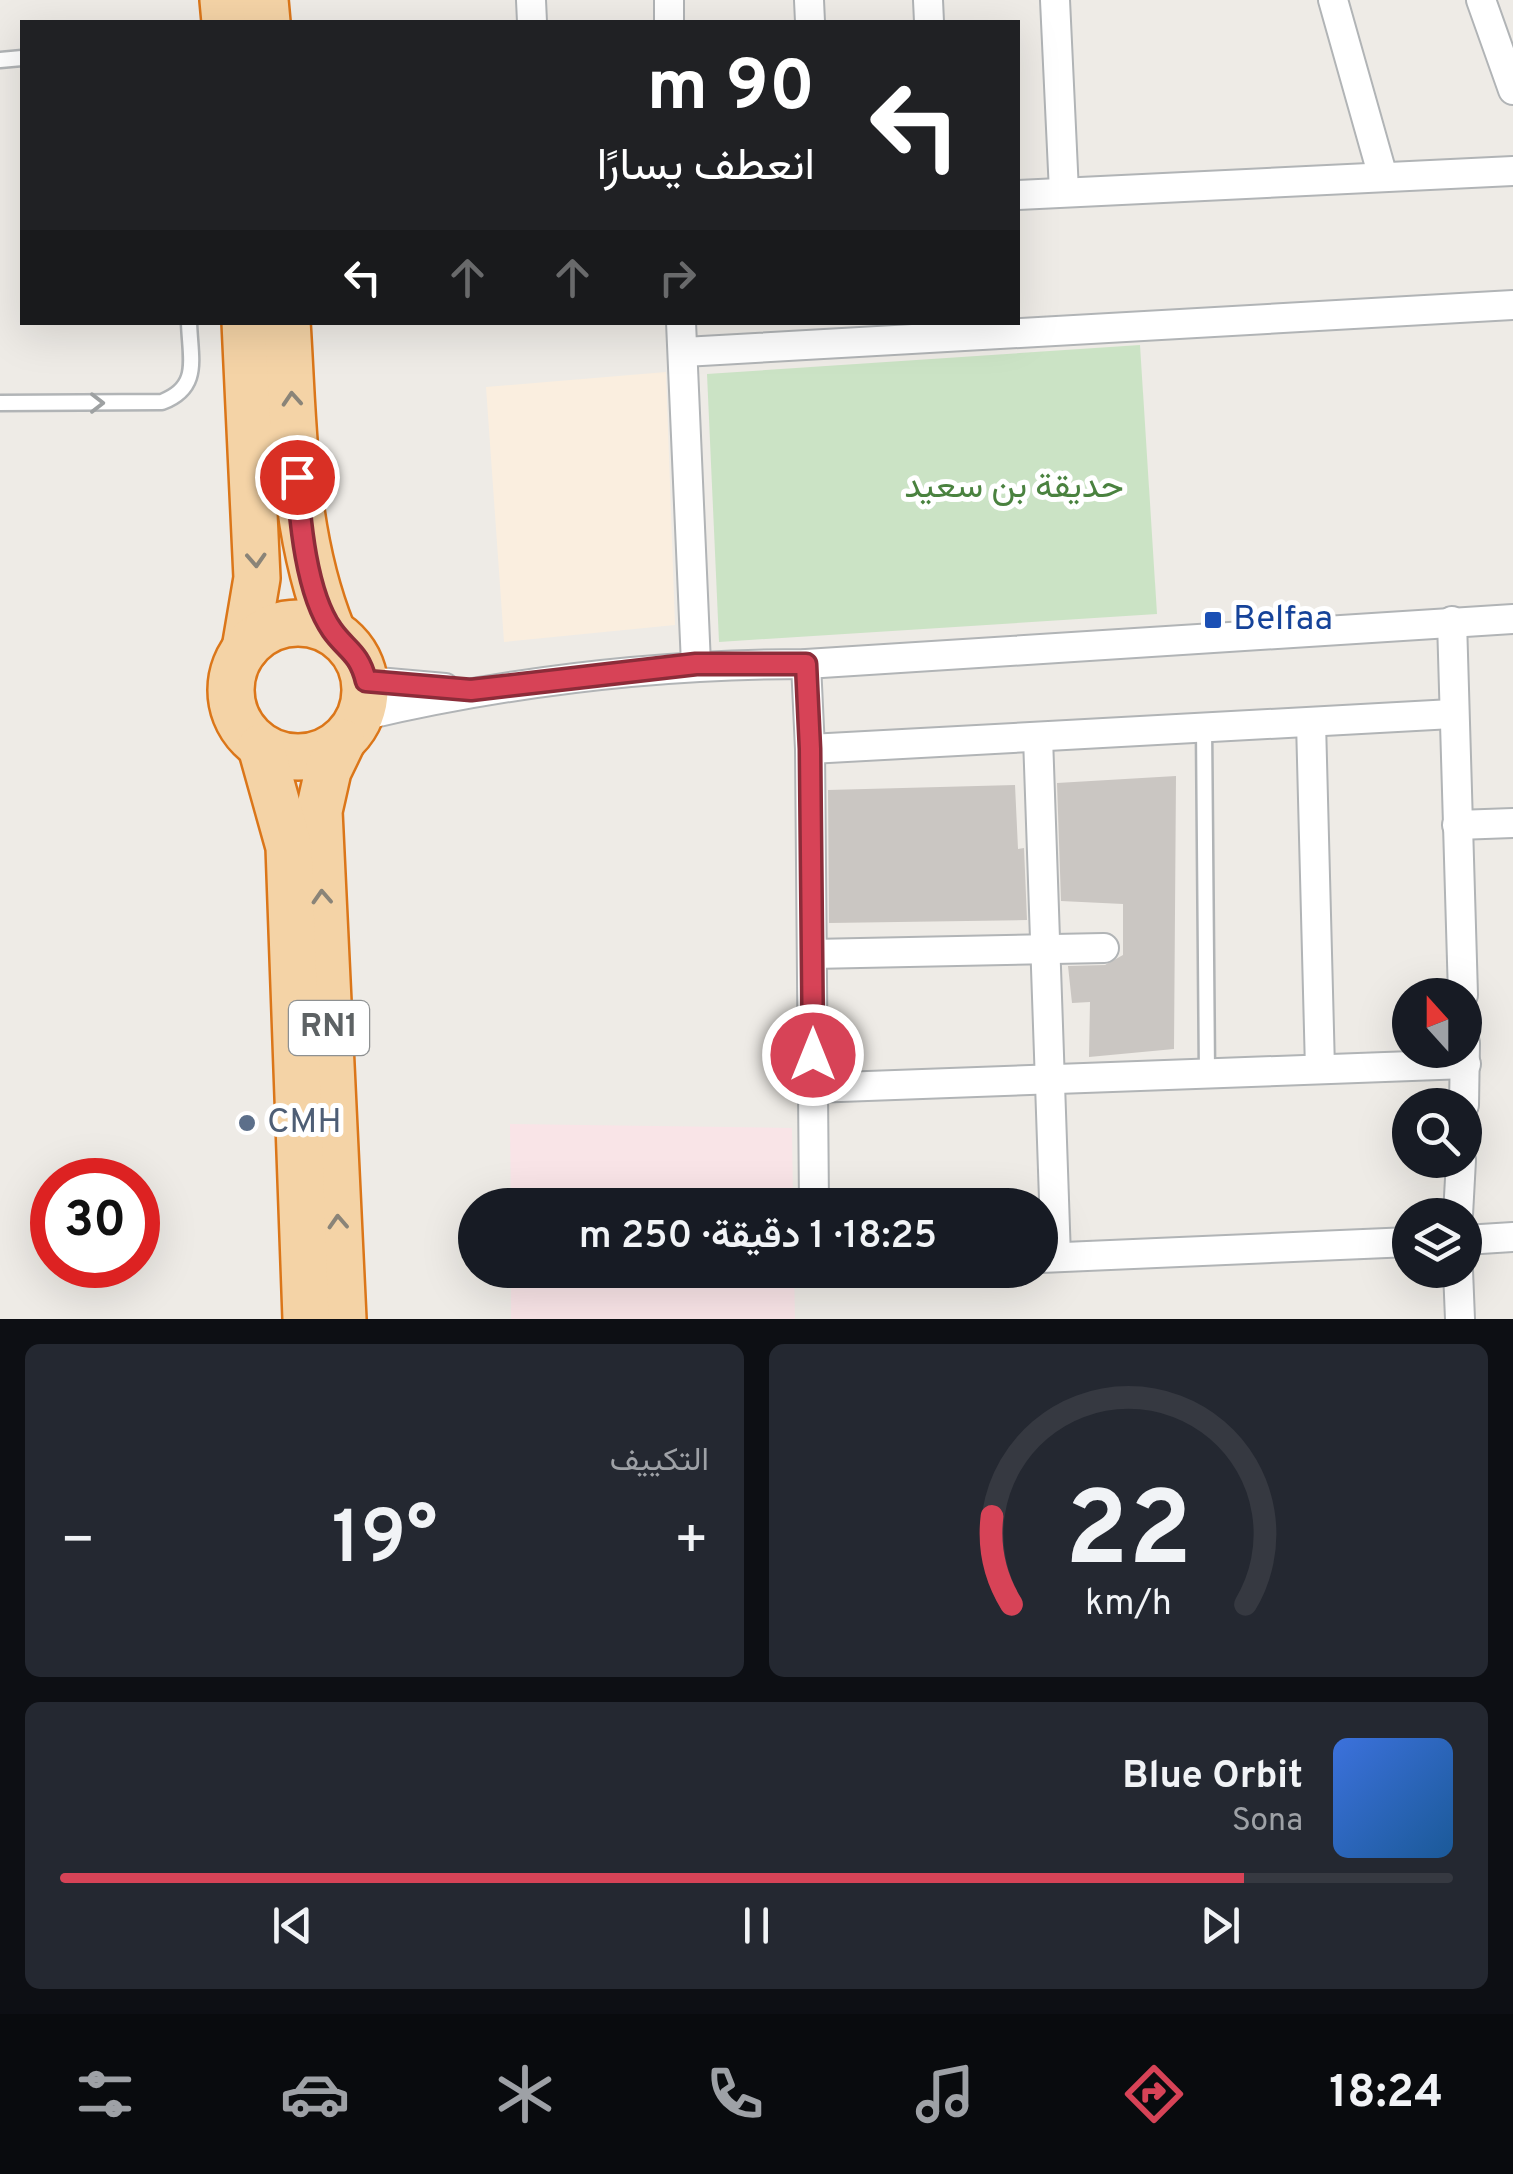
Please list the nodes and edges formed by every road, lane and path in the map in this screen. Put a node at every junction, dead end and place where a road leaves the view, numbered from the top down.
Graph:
1 (1055, 0) edge
2 (1333, 0) edge
3 (1481, 0) edge
4 (1513, 90) edge
5 (1513, 170) edge
6 (1383, 177) junction
7 (1064, 192) junction
8 (1020, 195) edge
9 (1513, 305) edge
10 (189, 325) edge
11 (245, 325) edge
12 (287, 325) edge
13 (682, 325) edge
14 (684, 352) junction
15 (0, 403) edge
16 (1513, 619) edge
17 (1452, 622) junction
18 (332, 631) junction
19 (245, 649) junction
20 (696, 664) junction
21 (806, 664) junction
22 (356, 713) junction
23 (1452, 714) junction
24 (1311, 722) junction
25 (1204, 728) junction
26 (1038, 737) junction
27 (261, 747) junction
28 (810, 749) junction
29 (1513, 822) edge
30 (1457, 824) junction
31 (1104, 948) dead end
32 (1048, 949) junction
33 (812, 954) junction
34 (1462, 978) edge
35 (1392, 1062) edge
36 (1320, 1069) junction
37 (1207, 1073) junction
38 (1051, 1079) junction
39 (813, 1088) junction
40 (814, 1188) edge
41 (1049, 1188) edge
42 (1513, 1237) edge
43 (1482, 1239) edge
44 (1392, 1243) edge
45 (1058, 1258) edge
46 (1459, 1288) edge
47 (306, 1319) edge
48 (343, 1319) edge
49 (1460, 1319) edge

1 - 7 street
2 - 6 street
3 - 4 street
5 - 6 street
6 - 7 street
7 - 8 street
9 - 14 street
15 -> 10 lane
11 -> 19 highway, RN1
18 -> 12 highway
13 - 14 street
14 - 20 street
16 - 17 street
17 - 21 street
17 - 23 street
18 - 19 highway
18 - 22 highway
19 - 27 highway, RN1
20 - 21 street
20 - 22 street
21 - 28 street
22 - 27 highway
48 -> 22 highway, RN1
23 - 24 street
23 - 30 street
24 - 25 street
24 - 36 street
25 - 26 street
25 - 37 lane
26 - 28 street
26 - 32 street
27 - 47 highway, RN1
28 - 33 street
29 - 30 street
30 - 34 street
31 - 32 street
32 - 33 street
32 - 38 street
33 - 39 street
35 - 36 street
36 - 37 street
37 - 38 street
38 - 39 street
38 - 41 street
39 - 40 street
42 - 43 street
44 - 45 street
46 - 49 street

